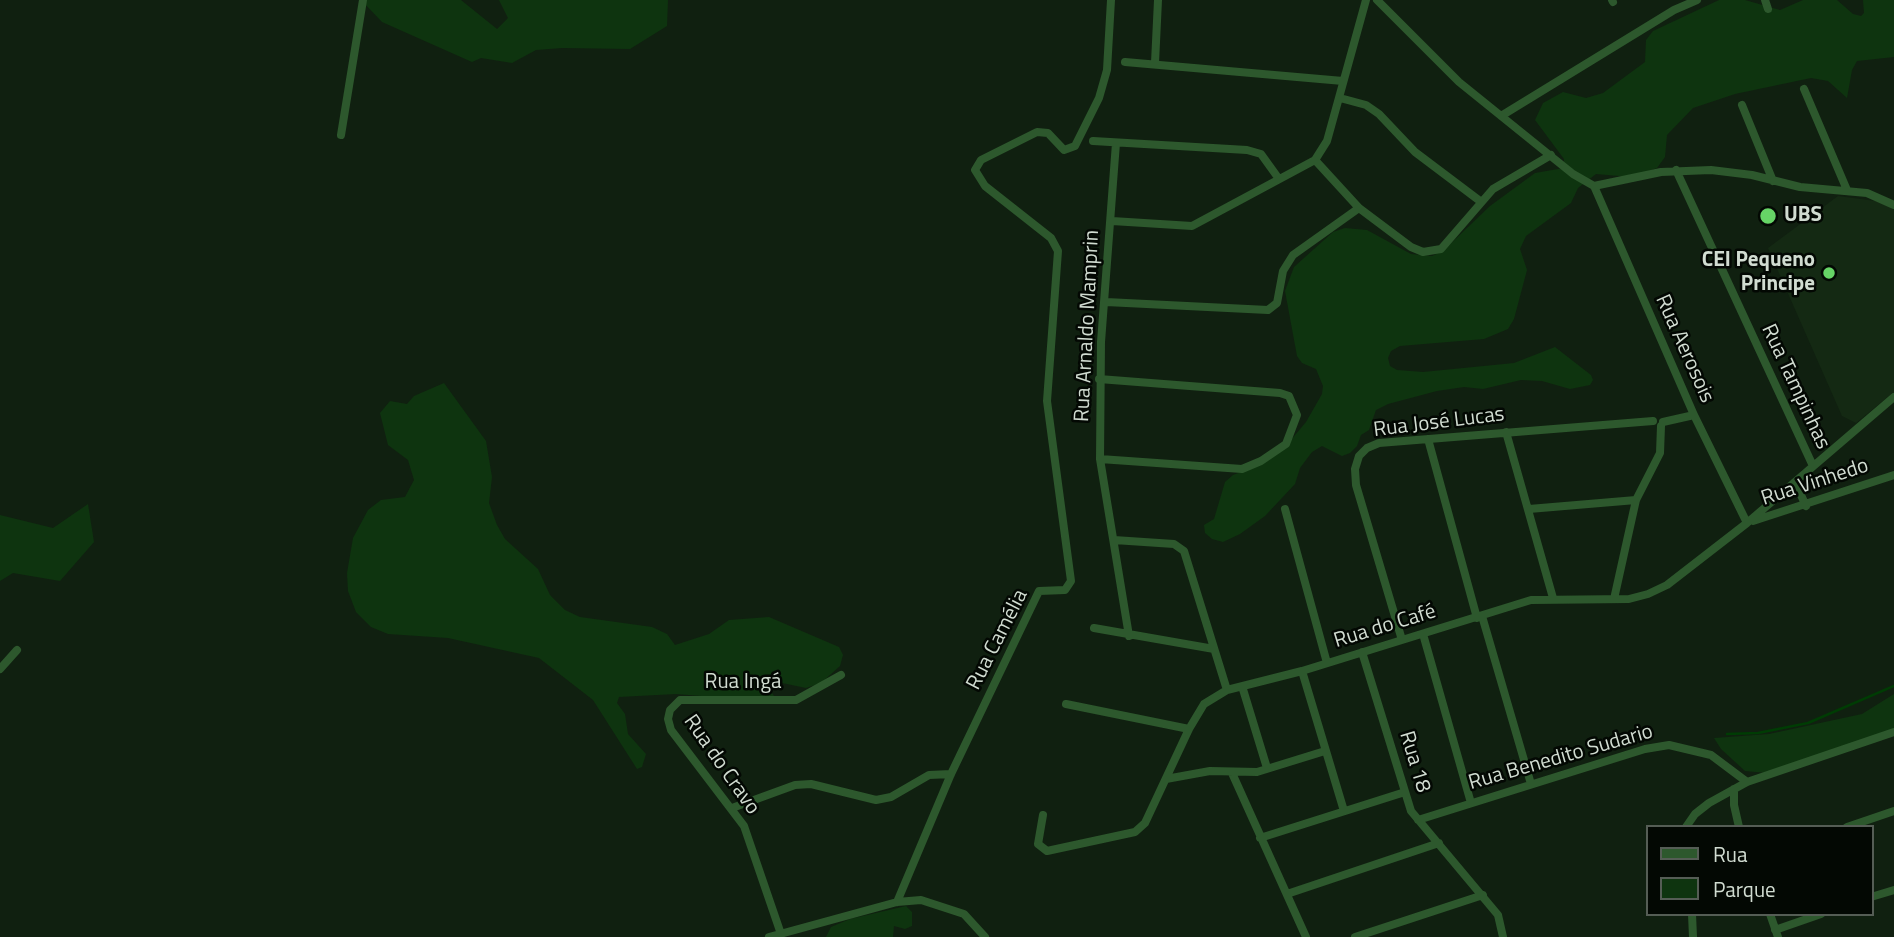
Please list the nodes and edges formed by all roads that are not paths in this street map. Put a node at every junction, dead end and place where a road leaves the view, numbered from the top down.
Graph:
1 (363, 0) edge
2 (1111, 0) edge
3 (1158, 0) edge
4 (1366, 0) edge
5 (1377, 0) edge
6 (1697, 0) edge
7 (1765, 0) edge
8 (1768, 9) dead end
9 (1125, 62) dead end
10 (1155, 63) junction
11 (1343, 81) junction
12 (1804, 89) dead end
13 (1339, 98) junction
14 (1742, 105) dead end
15 (1501, 116) junction
16 (341, 135) dead end
17 (1093, 141) dead end
18 (1116, 143) junction
19 (1551, 155) junction
20 (1315, 160) junction
21 (1676, 170) junction
22 (1279, 178) junction
23 (1773, 181) junction
24 (1594, 187) junction
25 (1847, 190) junction
26 (1480, 201) junction
27 (1894, 205) edge
28 (1359, 208) junction
29 (1112, 221) junction
30 (1106, 302) junction
31 (1099, 379) junction
32 (1894, 397) edge
33 (1694, 415) junction
34 (1658, 423) junction
35 (1506, 432) junction
36 (1428, 439) junction
37 (1100, 459) junction
38 (1813, 466) junction
39 (1894, 474) edge
40 (1795, 482) junction
41 (1636, 500) junction
42 (1806, 506) junction
43 (1285, 509) dead end
44 (1529, 509) junction
45 (1747, 523) junction
46 (1114, 540) junction
47 (1553, 598) junction
48 (1614, 599) junction
49 (1480, 617) junction
50 (1094, 628) dead end
51 (1423, 634) junction
52 (1129, 636) junction
53 (1402, 640) junction
54 (1214, 649) junction
55 (17, 650) dead end
56 (1362, 652) junction
57 (1327, 663) junction
58 (0, 669) edge
59 (1302, 671) junction
60 (841, 675) dead end
61 (1242, 686) junction
62 (1227, 690) junction
63 (680, 700) joint
64 (1066, 704) dead end
65 (1189, 729) junction
66 (1894, 732) edge
67 (1325, 751) junction
68 (1268, 768) junction
69 (1232, 773) junction
70 (951, 774) junction
71 (1166, 779) junction
72 (1747, 782) junction
73 (1531, 784) junction
74 (1734, 789) junction
75 (1405, 792) junction
76 (1471, 803) junction
77 (732, 808) junction
78 (1344, 811) junction
79 (1894, 811) edge
80 (1043, 815) dead end
81 (1418, 820) junction
82 (1688, 825) edge
83 (1739, 825) edge
84 (1853, 825) edge
85 (1260, 838) junction
86 (1439, 843) junction
87 (1894, 890) edge
88 (1287, 894) junction
89 (1483, 895) junction
90 (1873, 896) edge
91 (897, 902) junction
92 (1692, 916) edge
93 (1771, 916) edge
94 (1816, 916) edge
95 (1776, 933) edge
96 (781, 934) junction
97 (769, 937) edge
98 (985, 937) edge
99 (1306, 937) edge
100 (1355, 937) edge
101 (1503, 937) edge
102 (1693, 937) edge

1 - 16 street
2 - 70 street, Rua Camélia
3 - 10 street
4 - 11 street
5 - 15 street
6 - 15 street
7 - 8 street
9 - 10 street
10 - 11 street
11 - 13 street
12 - 25 street
13 - 20 street
13 - 26 street
14 - 23 street
15 - 19 street
17 - 18 street
18 - 22 street
18 - 29 street, Rua Arnaldo Mamprin
19 - 24 street
19 - 26 street
20 - 22 street
20 - 28 street
21 - 23 street
21 - 24 street
21 - 38 street, Rua Tampinhas
22 - 29 street
23 - 25 street
24 - 33 street, Rua Aerosois
25 - 27 street
26 - 28 street
28 - 30 street
29 - 30 street, Rua Arnaldo Mamprin
30 - 31 street, Rua Arnaldo Mamprin
31 - 37 street, Rua Arnaldo Mamprin
31 - 37 street
32 - 38 street, Rua do Café
33 - 34 street, Rua José Lucas
33 - 45 street, Rua Aerosois
34 - 35 street, Rua José Lucas
34 - 41 street
35 - 36 street, Rua José Lucas
35 - 44 street
36 - 49 street
36 - 53 street, Rua José Lucas
37 - 46 street, Rua Arnaldo Mamprin
38 - 40 street, Rua do Café
39 - 42 street, Rua Vinhedo
40 - 42 street
40 - 45 street, Rua do Café
41 - 44 street
41 - 48 street
42 - 45 street, Rua Vinhedo
43 - 57 street
44 - 47 street
45 - 48 street, Rua do Café
46 - 52 street, Rua Arnaldo Mamprin
46 - 54 street
47 - 48 street, Rua do Café
47 - 49 street, Rua do Café
49 - 51 street, Rua do Café
49 - 73 street
50 - 52 street
51 - 53 street, Rua do Café
51 - 76 street
52 - 54 street
53 - 56 street, Rua do Café
54 - 62 street
55 - 58 street
56 - 57 street, Rua do Café
56 - 75 street, Rua 18
57 - 59 street, Rua do Café
59 - 61 street, Rua do Café
59 - 67 street
60 - 63 street, Rua Ingá
61 - 62 street, Rua do Café
61 - 68 street
62 - 65 street, Rua do Café
63 - 77 street, Rua do Cravo
64 - 65 street
65 - 71 street, Rua do Café
66 - 72 street
67 - 68 street
67 - 78 street
68 - 69 street
69 - 71 street
69 - 85 street
70 - 77 street
70 - 91 street, Rua Camélia
71 - 80 street, Rua do Café
72 - 73 street, Rua Benedito Sudario
72 - 74 street
73 - 76 street, Rua Benedito Sudario
74 - 82 street
74 - 83 street
75 - 78 street
75 - 81 street, Rua 18
76 - 81 street, Rua Benedito Sudario
77 - 96 street, Rua do Cravo
78 - 85 street
79 - 84 street
81 - 86 street, Rua 18
85 - 88 street
86 - 88 street
86 - 89 street, Rua 18
87 - 90 street
88 - 99 street
89 - 100 street
89 - 101 street, Rua 18
91 - 96 street
91 - 98 street
92 - 102 street
93 - 95 street
94 - 95 street
96 - 97 street

